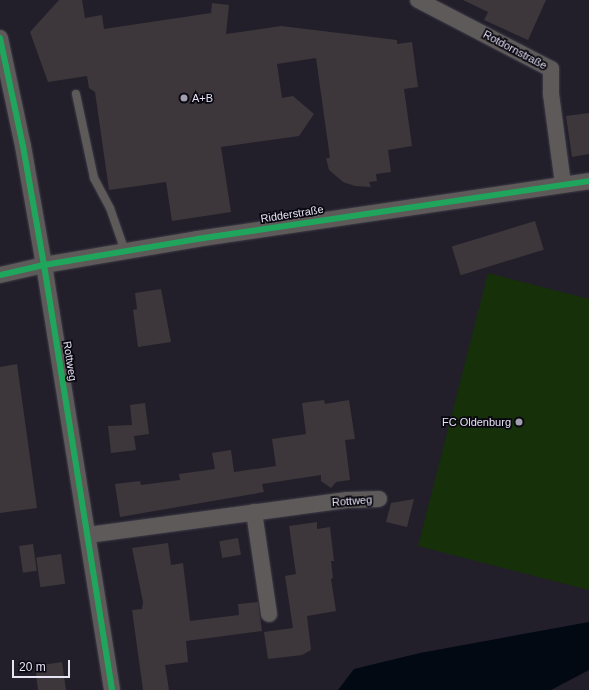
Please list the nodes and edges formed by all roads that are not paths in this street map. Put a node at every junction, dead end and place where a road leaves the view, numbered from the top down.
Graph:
1 (418, 0) edge
2 (0, 38) edge
3 (76, 94) dead end
4 (589, 181) edge
5 (563, 184) junction
6 (125, 251) junction
7 (44, 265) junction
8 (0, 275) edge
9 (378, 499) dead end
10 (254, 512) junction
11 (88, 535) junction
12 (269, 614) dead end
13 (112, 690) edge

1 - 5 street, Rotdornstraße
2 - 7 street, Rottweg
3 - 6 lane
4 - 5 street, Ridderstraße
5 - 6 street, Ridderstraße
6 - 7 street, Ridderstraße
7 - 8 street, Ridderstraße
7 - 11 street, Rottweg
9 - 10 street, Rottweg
10 - 11 street, Rottweg
10 - 12 street
11 - 13 street, Rottweg

